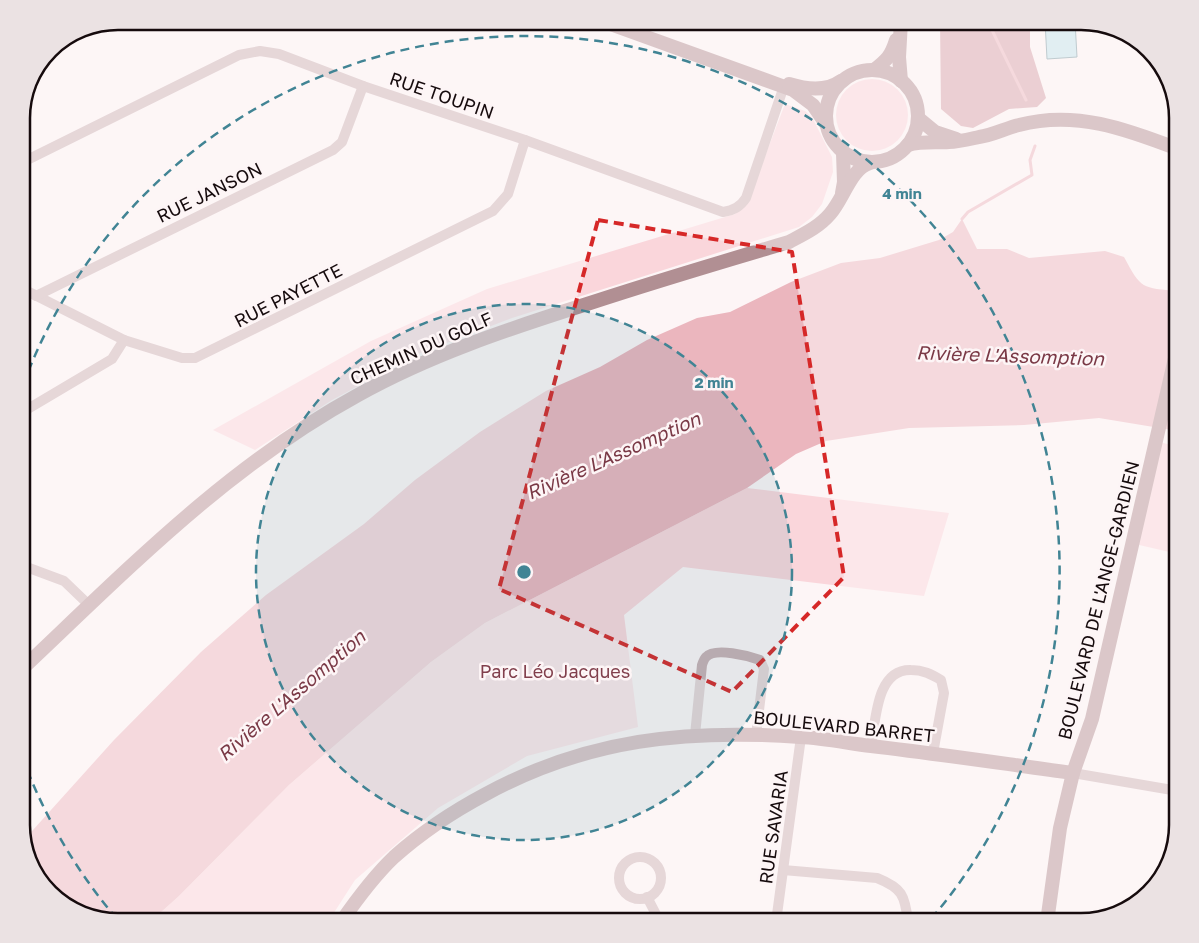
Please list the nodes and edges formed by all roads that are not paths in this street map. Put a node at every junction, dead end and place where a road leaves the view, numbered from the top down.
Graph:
1 (627, 30) edge
2 (899, 30) edge
3 (901, 30) edge
4 (661, 42) junction
5 (874, 70) junction
6 (846, 78) junction
7 (902, 81) junction
8 (363, 86) junction
9 (784, 86) junction
10 (918, 118) junction
11 (826, 124) junction
12 (526, 140) junction
13 (959, 141) junction
14 (908, 145) junction
15 (1169, 146) edge
16 (843, 153) junction
17 (30, 159) edge
18 (870, 163) junction
19 (842, 196) junction
20 (30, 293) edge
21 (36, 296) junction
22 (124, 340) junction
23 (1169, 385) edge
24 (30, 408) edge
25 (30, 568) edge
26 (89, 605) junction
27 (30, 662) edge
28 (695, 735) junction
29 (756, 735) junction
30 (801, 737) junction
31 (871, 746) junction
32 (933, 753) junction
33 (1073, 773) junction
34 (1169, 789) edge
35 (784, 870) junction
36 (647, 897) junction
37 (348, 913) edge
38 (655, 913) edge
39 (777, 913) edge
40 (906, 913) edge
41 (1048, 913) edge

1 - 4 street
2 - 5 street
3 - 7 street
4 - 6 street
4 - 9 street
5 - 6 street
5 - 7 street
6 - 11 street
7 - 10 street
8 - 12 street, RUE TOUPIN
8 - 17 street, RUE TOUPIN
8 - 21 street, RUE JANSON
9 - 11 street
9 - 12 street, RUE TOUPIN
10 - 13 street
10 - 14 street
11 - 16 street
12 - 22 street, RUE PAYETTE
13 - 14 street
13 - 15 street
14 - 18 street
16 - 18 street
16 - 19 street
18 - 19 street, CHEMIN DU GOLF
19 - 26 street, CHEMIN DU GOLF
20 - 21 street, RUE PAYETTE
21 - 22 street, RUE PAYETTE
22 - 24 street
23 - 33 street, BOULEVARD DE L'ANGE-GARDIEN
25 - 26 street
26 - 27 street, CHEMIN DU GOLF
28 - 29 street, BOULEVARD BARRET
28 - 29 street
28 - 37 street, BOULEVARD BARRET
29 - 30 street, BOULEVARD BARRET
30 - 31 street, BOULEVARD BARRET
30 - 35 street, RUE SAVARIA
31 - 32 street, BOULEVARD BARRET
31 - 32 street
32 - 33 street, BOULEVARD BARRET
33 - 34 street
33 - 41 street, BOULEVARD DE L'ANGE-GARDIEN
35 - 39 street, RUE SAVARIA
35 - 40 street
36 - 36 street
36 - 38 street

